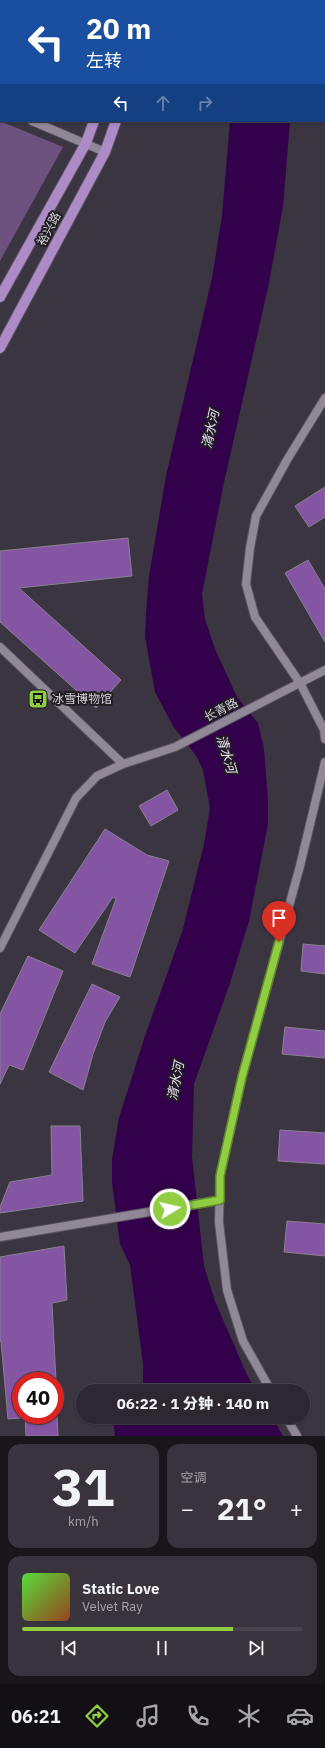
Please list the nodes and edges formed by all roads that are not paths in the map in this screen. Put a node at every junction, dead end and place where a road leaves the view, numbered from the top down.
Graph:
1 (34, 122) edge
2 (94, 122) edge
3 (116, 122) edge
4 (86, 144) junction
5 (105, 152) junction
6 (0, 296) edge
7 (0, 348) edge
8 (325, 398) edge
9 (0, 647) edge
10 (325, 670) edge
11 (300, 683) junction
12 (325, 739) edge
13 (325, 762) edge
14 (123, 764) junction
15 (0, 948) edge
16 (220, 1200) junction
17 (0, 1237) edge
18 (268, 1384) edge
19 (290, 1424) edge
20 (297, 1436) edge

1 - 4 street
2 - 4 main road, 裕兴路
3 - 5 main road, 裕兴路
4 - 5 street
4 - 6 main road, 裕兴路
5 - 7 main road, 裕兴路
8 - 11 street
9 - 14 street
10 - 11 street, 长青路
11 - 12 street
11 - 14 street, 长青路
13 - 16 street
14 - 15 street, 长青路
16 - 17 street
16 - 18 street
19 - 20 street

